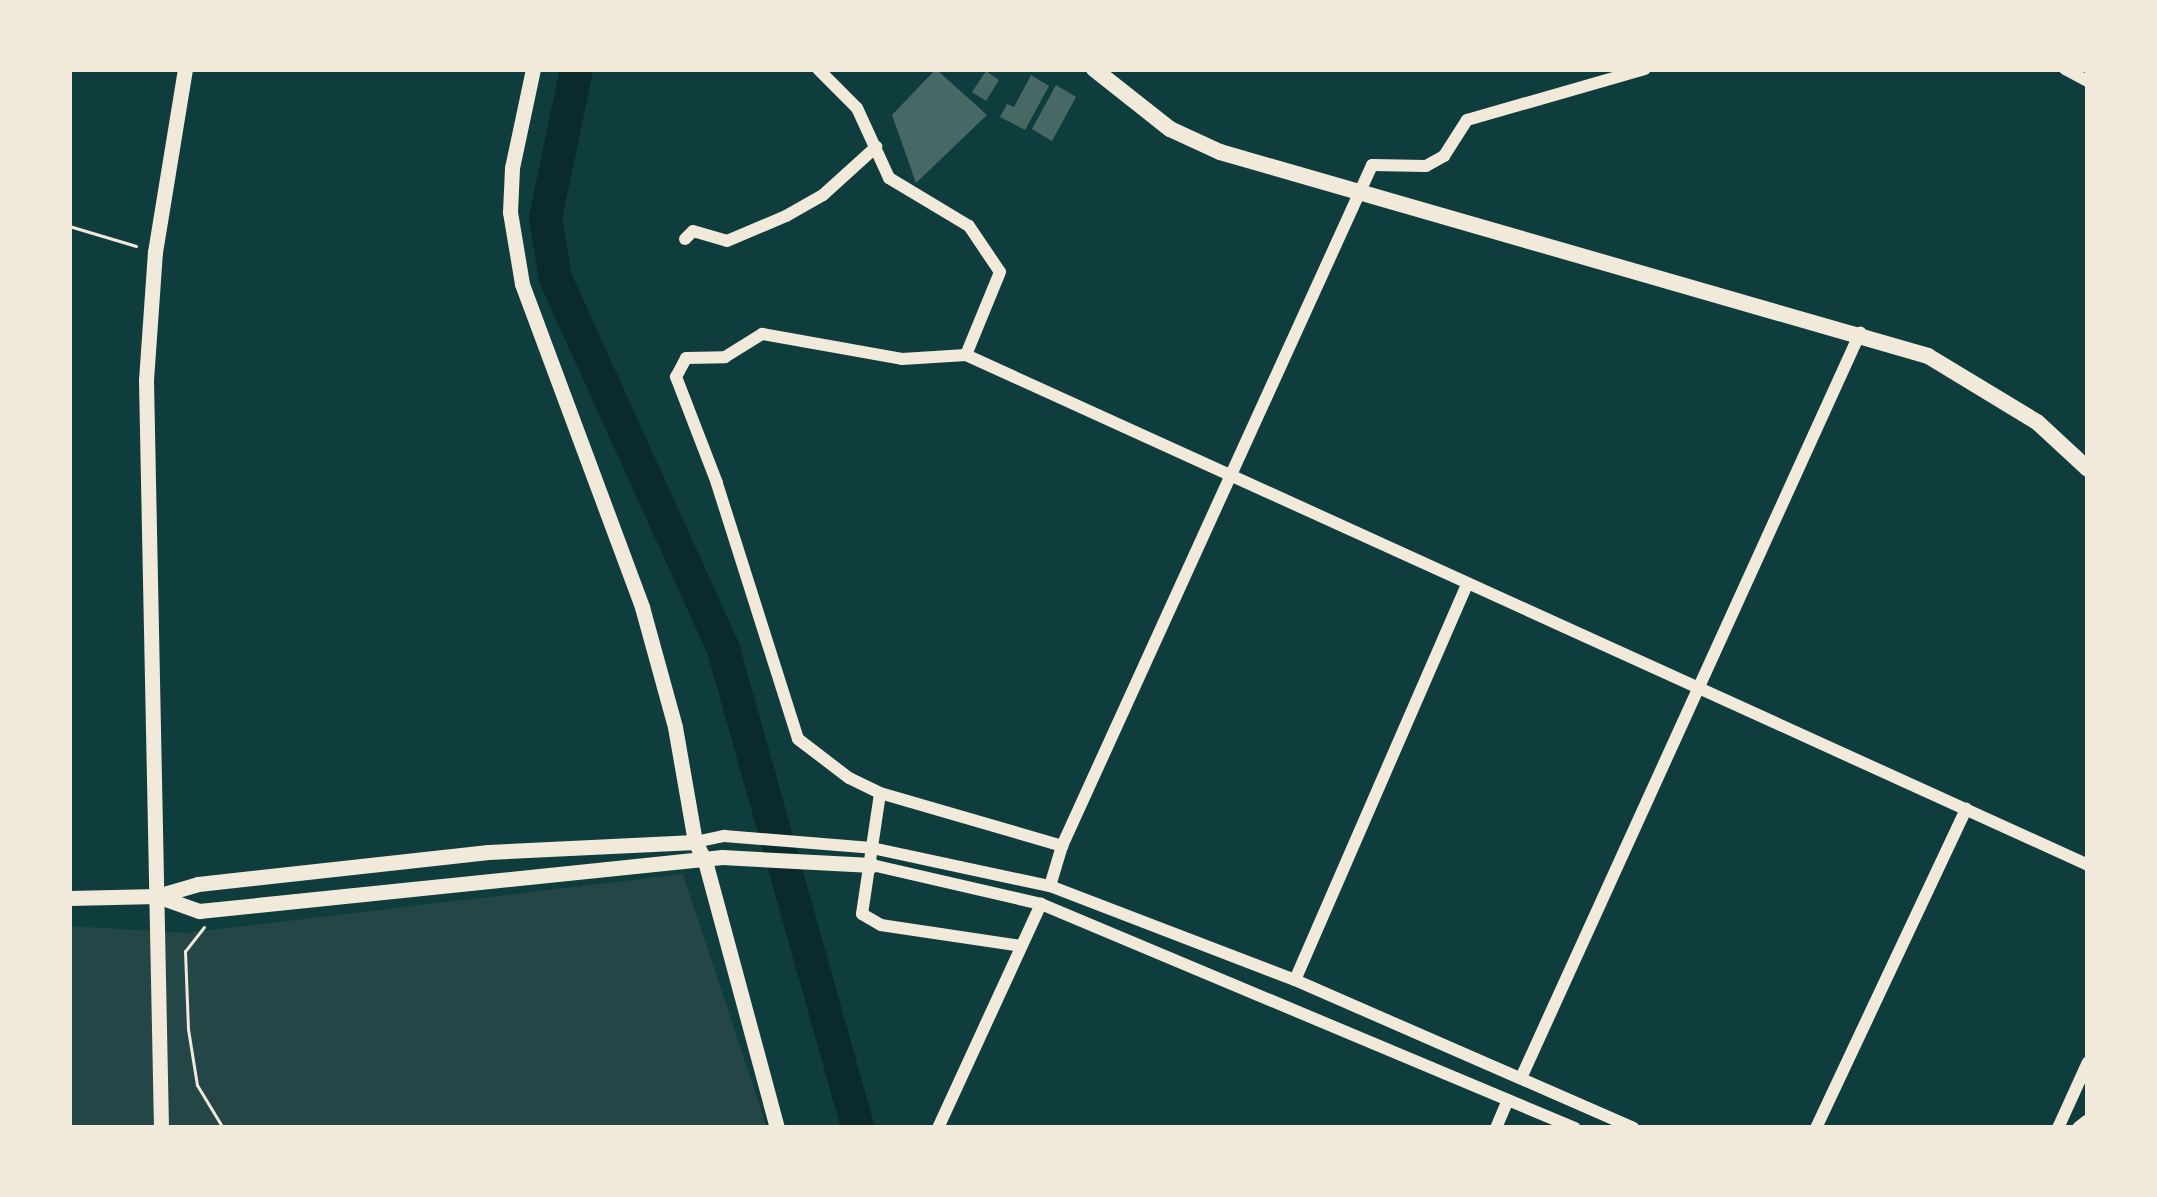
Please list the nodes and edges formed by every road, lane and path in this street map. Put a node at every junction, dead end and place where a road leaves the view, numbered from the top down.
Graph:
1 (185, 69) edge
2 (532, 69) edge
3 (818, 69) edge
4 (1094, 69) edge
5 (1645, 69) edge
6 (2065, 69) edge
7 (2088, 81) edge
8 (876, 147) junction
9 (1360, 193) junction
10 (69, 226) edge
11 (685, 239) dead end
12 (155, 252) junction
13 (1860, 333) junction
14 (965, 355) junction
15 (2088, 469) edge
16 (1230, 478) junction
17 (1468, 584) junction
18 (1701, 688) junction
19 (880, 794) junction
20 (1966, 809) junction
21 (695, 842) junction
22 (1062, 846) junction
23 (872, 856) junction
24 (713, 859) junction
25 (2088, 865) edge
26 (1050, 886) junction
27 (158, 896) junction
28 (69, 898) edge
29 (1041, 904) junction
30 (213, 910) junction
31 (1021, 946) junction
32 (1295, 980) junction
33 (2088, 1062) edge
34 (1521, 1078) junction
35 (1508, 1100) junction
36 (2088, 1120) edge
37 (161, 1128) edge
38 (223, 1128) edge
39 (777, 1128) edge
40 (938, 1128) edge
41 (1496, 1128) edge
42 (1576, 1128) edge
43 (1633, 1128) edge
44 (1816, 1128) edge
45 (2057, 1128) edge
46 (2079, 1128) edge

1 - 12 street
2 - 21 street
3 - 8 street
4 - 9 main road
5 - 9 street
6 - 7 street
8 - 11 street
8 - 14 street
9 - 13 main road
9 - 16 street
10 - 12 path
12 - 27 street
13 - 15 main road
13 - 18 street
14 - 16 street
14 - 19 street
16 - 17 street
16 - 22 street
17 - 18 street
17 - 32 street
18 - 20 street
18 - 34 street
19 - 22 street
19 - 31 street
20 - 25 street
20 - 44 street
21 - 23 street
21 - 24 street
21 - 27 street
22 - 26 street
23 - 24 street
23 - 26 street
23 - 29 street
24 - 30 street
24 - 39 street
26 - 32 street
27 - 28 street
27 - 30 street
27 - 37 street
29 - 31 street
29 - 35 street
30 - 38 path
31 - 40 street
32 - 34 street
33 - 45 street
34 - 43 street
35 - 41 street
35 - 42 street
36 - 46 street

